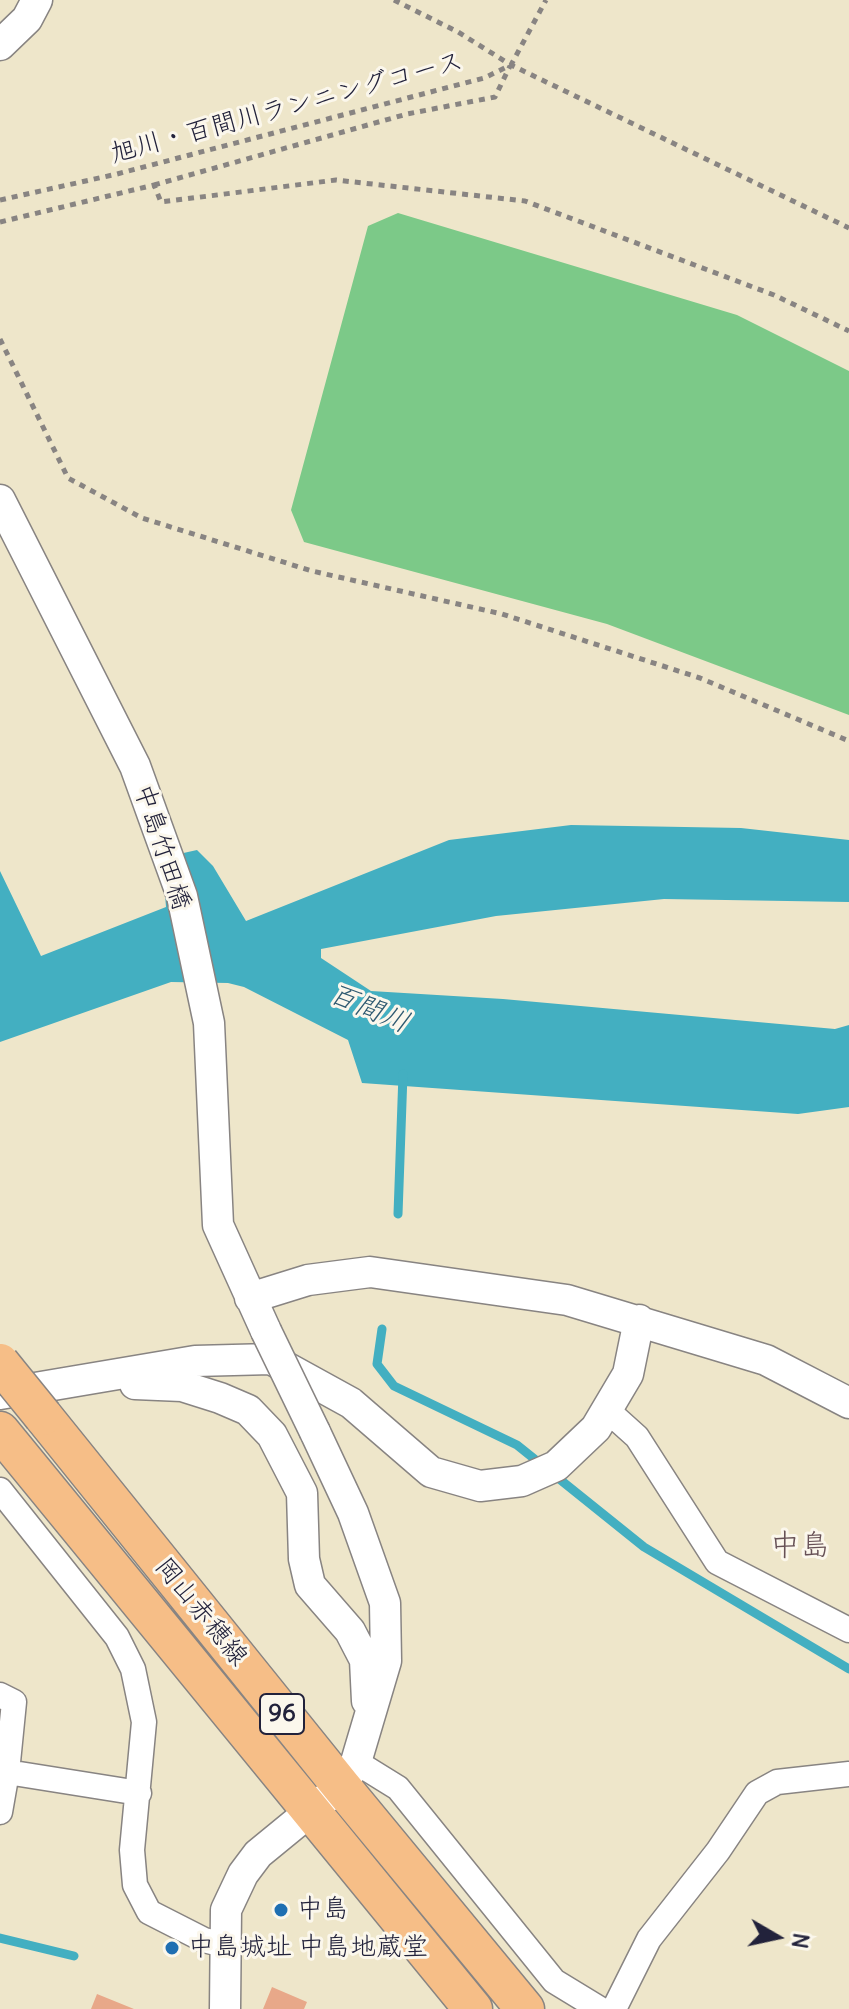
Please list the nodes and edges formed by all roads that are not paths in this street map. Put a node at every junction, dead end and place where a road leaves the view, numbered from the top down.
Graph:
1 (37, 0) edge
2 (0, 45) edge
3 (0, 500) edge
4 (250, 1298) junction
5 (639, 1320) junction
6 (0, 1363) edge
7 (85, 1381) junction
8 (0, 1394) edge
9 (849, 1403) edge
10 (602, 1419) junction
11 (0, 1431) edge
12 (0, 1490) edge
13 (849, 1630) edge
14 (0, 1695) edge
15 (368, 1723) junction
16 (7, 1772) junction
17 (348, 1774) junction
18 (849, 1774) edge
19 (139, 1793) junction
20 (311, 1811) junction
21 (0, 1812) edge
22 (224, 1945) junction
23 (225, 2009) edge
24 (473, 2009) edge
25 (525, 2009) edge
26 (600, 2009) edge
27 (614, 2009) edge

1 - 2 street
3 - 4 street, 中島竹田橋
4 - 5 street
4 - 15 street, bridge
5 - 9 street
5 - 10 street
6 - 17 main road, 岡山赤穂線 / 96, bridge
7 - 8 street
7 - 10 street
7 - 15 street
10 - 13 street
11 - 20 main road, 岡山赤穂線 / 96
12 - 19 street
14 - 16 street
15 - 17 street
16 - 19 street
16 - 21 street
17 - 20 street
17 - 25 main road, 岡山赤穂線 / 96
17 - 26 street
18 - 27 street
19 - 22 street
20 - 22 street
20 - 24 main road, 岡山赤穂線 / 96
22 - 23 street

